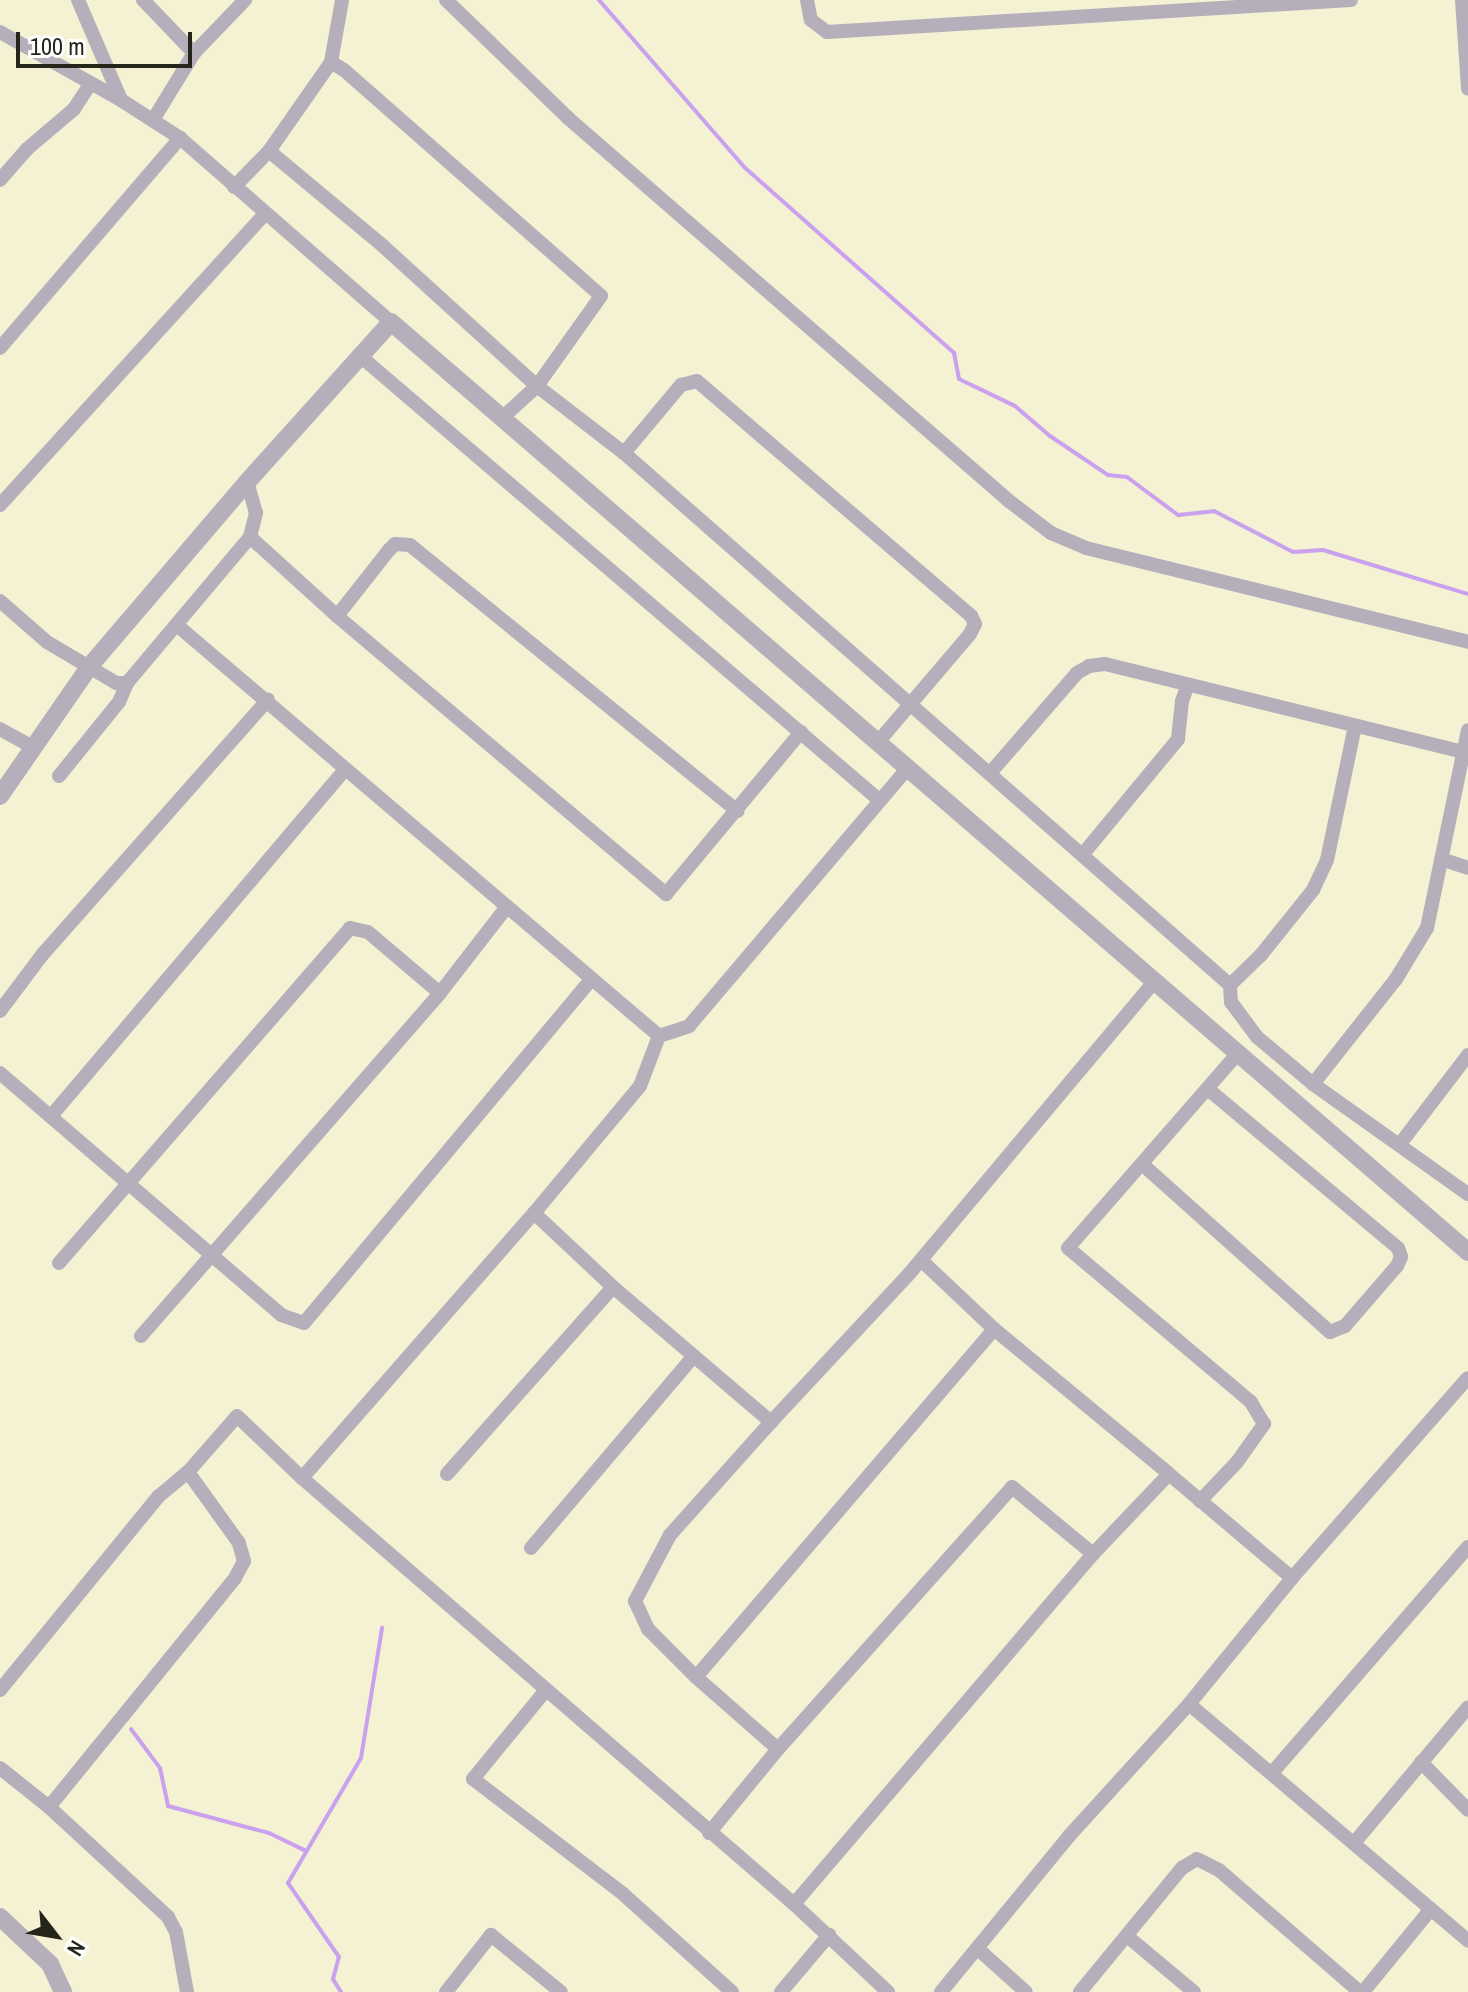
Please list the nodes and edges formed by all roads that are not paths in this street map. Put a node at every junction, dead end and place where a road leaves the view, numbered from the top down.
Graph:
1 (78, 0) edge
2 (143, 0) edge
3 (245, 0) edge
4 (342, 0) edge
5 (446, 0) edge
6 (807, 0) edge
7 (1351, 0) edge
8 (1462, 0) edge
9 (0, 32) edge
10 (194, 53) junction
11 (331, 62) junction
12 (90, 84) junction
13 (1468, 89) edge
14 (121, 100) junction
15 (153, 120) junction
16 (180, 138) junction
17 (269, 151) junction
18 (0, 180) edge
19 (234, 187) junction
20 (265, 214) junction
21 (391, 322) junction
22 (0, 348) edge
23 (359, 355) junction
24 (537, 386) junction
25 (502, 418) junction
26 (624, 453) junction
27 (247, 482) junction
28 (0, 505) edge
29 (250, 537) junction
30 (0, 601) edge
31 (337, 616) junction
32 (178, 626) junction
33 (1468, 642) edge
34 (89, 667) junction
35 (127, 683) junction
36 (1187, 687) junction
37 (268, 700) junction
38 (912, 704) junction
39 (1355, 726) junction
40 (0, 729) edge
41 (1468, 730) edge
42 (801, 732) junction
43 (878, 742) junction
44 (33, 747) junction
45 (1462, 752) junction
46 (345, 769) junction
47 (907, 769) junction
48 (991, 772) junction
49 (59, 776) dead end
50 (0, 796) edge
51 (878, 799) junction
52 (737, 811) junction
53 (1083, 854) junction
54 (1444, 860) junction
55 (1468, 868) edge
56 (506, 908) junction
57 (591, 980) junction
58 (1155, 981) junction
59 (1230, 985) junction
60 (440, 993) junction
61 (0, 1011) edge
62 (659, 1036) junction
63 (1237, 1054) junction
64 (1468, 1055) edge
65 (0, 1073) edge
66 (1313, 1084) junction
67 (1208, 1089) junction
68 (52, 1115) junction
69 (1400, 1144) junction
70 (1142, 1164) junction
71 (130, 1183) junction
72 (1468, 1194) edge
73 (534, 1213) junction
74 (1468, 1252) edge
75 (214, 1254) junction
76 (921, 1260) junction
77 (59, 1263) dead end
78 (613, 1287) junction
79 (994, 1329) junction
80 (141, 1336) dead end
81 (693, 1357) junction
82 (1468, 1378) edge
83 (771, 1422) junction
84 (188, 1472) junction
85 (447, 1474) dead end
86 (1169, 1474) junction
87 (302, 1478) junction
88 (1200, 1501) junction
89 (1468, 1547) edge
90 (531, 1548) dead end
91 (1093, 1554) junction
92 (1292, 1578) junction
93 (696, 1677) junction
94 (0, 1690) edge
95 (546, 1690) junction
96 (1189, 1704) junction
97 (1468, 1707) edge
98 (778, 1749) junction
99 (1421, 1762) junction
100 (0, 1768) edge
101 (1272, 1773) junction
102 (49, 1807) junction
103 (1468, 1810) edge
104 (709, 1833) junction
105 (1354, 1843) junction
106 (794, 1904) junction
107 (1431, 1909) junction
108 (0, 1917) edge
109 (829, 1935) junction
110 (1127, 1936) junction
111 (1468, 1941) edge
112 (978, 1949) junction
113 (63, 1992) edge
114 (187, 1992) edge
115 (446, 1992) edge
116 (561, 1992) edge
117 (732, 1992) edge
118 (781, 1992) edge
119 (888, 1992) edge
120 (941, 1992) edge
121 (1026, 1992) edge
122 (1080, 1992) edge
123 (1194, 1992) edge
124 (1362, 1992) edge

1 - 14 street
2 - 10 street
3 - 10 street
4 - 11 street
5 - 33 street
6 - 7 street
8 - 13 street
9 - 12 street
10 - 15 street
11 - 17 street
11 - 24 street
12 - 14 street
12 - 18 street
14 - 15 street
15 - 16 street
16 - 19 street
16 - 22 street
17 - 19 street
17 - 24 street
19 - 20 street
20 - 21 street
20 - 28 street
21 - 23 street
21 - 25 street
23 - 27 street
23 - 42 street
24 - 25 street
24 - 26 street
25 - 43 street
26 - 38 street
26 - 38 street
27 - 29 street
27 - 34 street
29 - 31 street
29 - 32 street
30 - 34 street
31 - 52 street
31 - 52 street
32 - 35 street
32 - 37 street
34 - 35 street
34 - 44 street
35 - 49 street
36 - 39 street
36 - 48 street
36 - 53 street
37 - 46 street
37 - 61 street
38 - 43 street
38 - 48 street
39 - 45 street
39 - 59 street
40 - 44 street
41 - 45 street
42 - 51 street
42 - 52 street
43 - 47 street
44 - 50 street
45 - 54 street
46 - 56 street
46 - 68 street
47 - 51 street
47 - 58 street
48 - 53 street
51 - 62 street
53 - 59 street
54 - 55 street
54 - 66 street
56 - 57 street
56 - 60 street
57 - 62 street
57 - 75 street
58 - 63 street
58 - 76 street
59 - 66 street
60 - 71 street
60 - 75 street
62 - 73 street
63 - 67 street
63 - 74 street
64 - 69 street
65 - 68 street
66 - 69 street
67 - 70 street
67 - 70 street
68 - 71 street
69 - 72 street
70 - 88 street
71 - 75 street
71 - 77 street
73 - 78 street
73 - 87 street
75 - 80 street
76 - 79 street
76 - 83 street
78 - 81 street
78 - 85 street
79 - 86 street
79 - 93 street
81 - 83 street
81 - 90 street
82 - 92 street
83 - 93 street
84 - 87 street
84 - 94 street
84 - 102 street
86 - 88 street
86 - 91 street
87 - 95 street
88 - 92 street
89 - 101 street
91 - 98 street
91 - 106 street
92 - 96 street
93 - 98 street
95 - 104 street
95 - 117 street
96 - 101 street
96 - 112 street
97 - 99 street
98 - 104 street
99 - 103 street
99 - 105 street
100 - 102 street
101 - 105 street
102 - 114 street
104 - 106 street
105 - 107 street
106 - 109 street
107 - 111 street
107 - 124 street
108 - 113 street
109 - 118 street
109 - 119 street
110 - 122 street
110 - 123 street
110 - 124 street
112 - 120 street
112 - 121 street
115 - 116 street

